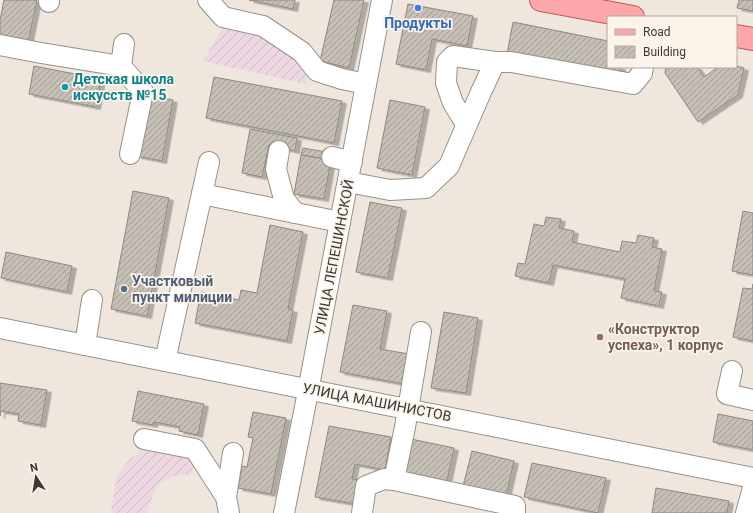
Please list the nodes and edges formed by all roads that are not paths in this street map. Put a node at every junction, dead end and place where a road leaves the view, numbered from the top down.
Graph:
1 (208, 0) edge
2 (382, 0) edge
3 (541, 0) edge
4 (628, 16) edge
5 (737, 36) edge
6 (753, 39) edge
7 (124, 44) dead end
8 (0, 45) edge
9 (495, 62) junction
10 (121, 66) junction
11 (644, 68) edge
12 (366, 84) junction
13 (466, 124) junction
14 (279, 151) dead end
15 (130, 154) dead end
16 (332, 157) dead end
17 (209, 162) dead end
18 (352, 162) junction
19 (348, 182) junction
20 (205, 206) junction
21 (295, 213) junction
22 (340, 222) junction
23 (92, 300) dead end
24 (0, 328) edge
25 (421, 332) dead end
26 (85, 345) junction
27 (165, 361) junction
28 (732, 371) dead end
29 (309, 388) junction
30 (753, 400) edge
31 (408, 408) junction
32 (144, 439) dead end
33 (233, 453) dead end
34 (753, 478) edge
35 (394, 480) junction
36 (753, 488) edge
37 (228, 505) edge
38 (284, 513) edge
39 (362, 513) edge
40 (515, 513) edge
41 (746, 513) edge

1 - 12 street
2 - 12 street, УЛИЦА ЛЕПЕШИНСКОЙ
3 - 4 main road
5 - 6 main road
7 - 10 street
8 - 10 street
9 - 11 street
9 - 13 street
9 - 13 street
10 - 15 street
12 - 18 street, УЛИЦА ЛЕПЕШИНСКОЙ
13 - 19 street
14 - 21 street
16 - 18 street
17 - 20 street
18 - 19 street, УЛИЦА ЛЕПЕШИНСКОЙ
19 - 22 street, УЛИЦА ЛЕПЕШИНСКОЙ
20 - 21 street
20 - 27 street
21 - 22 street
22 - 29 street, УЛИЦА ЛЕПЕШИНСКОЙ
23 - 26 street
24 - 26 street, УЛИЦА МАШИНИСТОВ
25 - 31 street
26 - 27 street, УЛИЦА МАШИНИСТОВ
27 - 29 street, УЛИЦА МАШИНИСТОВ
28 - 30 street
29 - 31 street, УЛИЦА МАШИНИСТОВ
29 - 38 street, УЛИЦА ЛЕПЕШИНСКОЙ
31 - 34 street, УЛИЦА МАШИНИСТОВ
31 - 35 street
32 - 37 street
33 - 37 street
35 - 39 street
35 - 40 street
36 - 41 street

